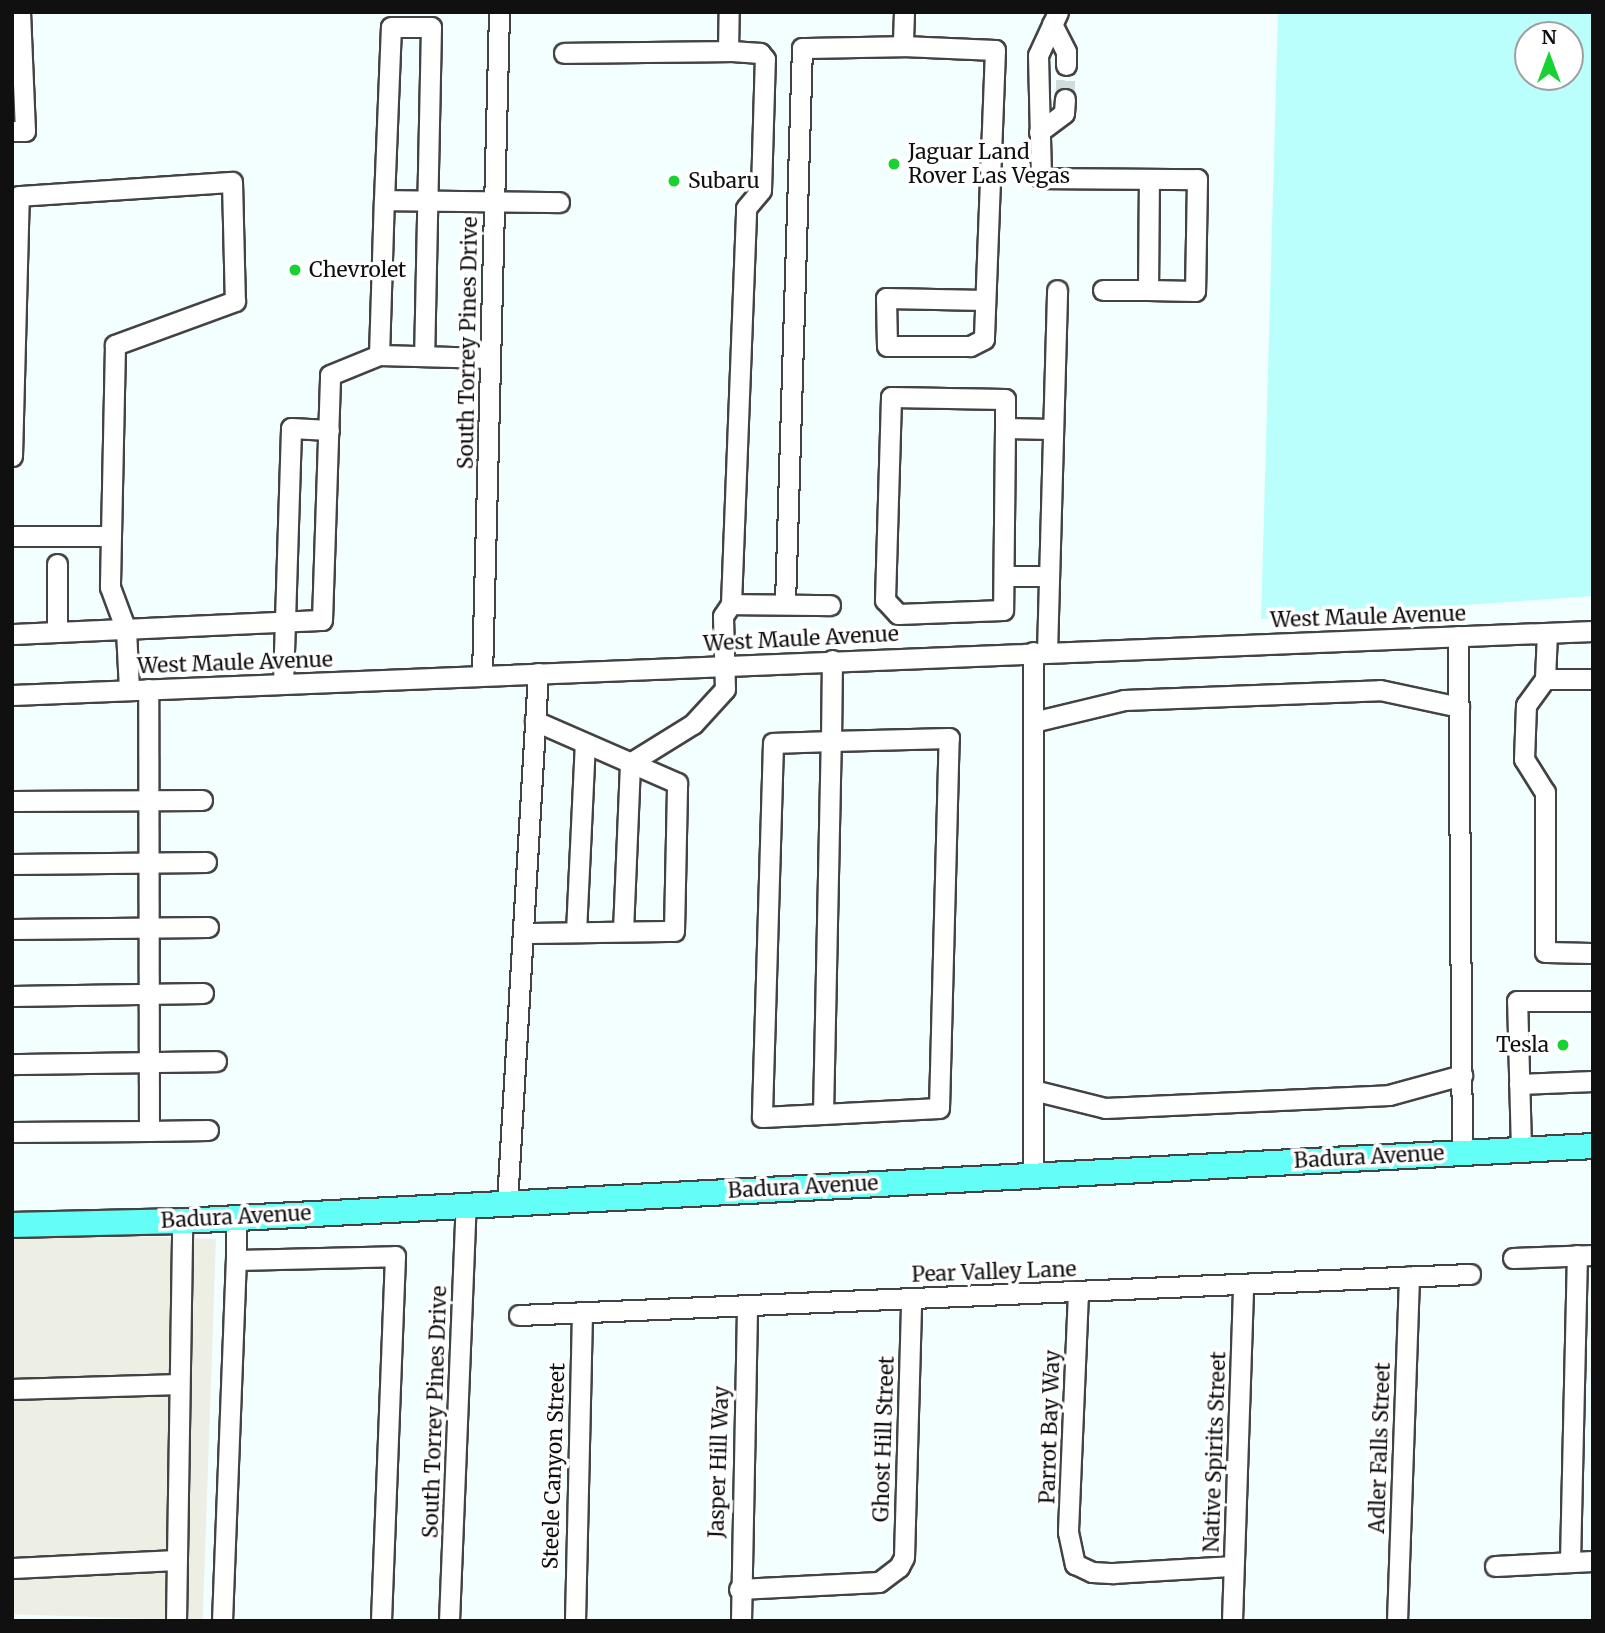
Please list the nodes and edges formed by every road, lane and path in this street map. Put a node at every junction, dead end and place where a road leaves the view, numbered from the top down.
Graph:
1 (20, 12) edge
2 (499, 12) edge
3 (729, 12) edge
4 (904, 12) edge
5 (1055, 18) edge
6 (903, 46) junction
7 (728, 51) junction
8 (564, 52) dead end
9 (1066, 65) tunnel mouth
10 (1065, 99) tunnel mouth
11 (12, 131) edge
12 (1039, 132) junction
13 (1149, 178) junction
14 (384, 200) junction
15 (426, 201) junction
16 (559, 202) dead end
17 (494, 203) junction
18 (1057, 290) dead end
19 (1103, 290) dead end
20 (1148, 290) junction
21 (985, 300) junction
22 (379, 355) junction
23 (424, 356) junction
24 (490, 358) junction
25 (1005, 428) junction
26 (1052, 429) junction
27 (329, 430) junction
28 (12, 456) edge
29 (12, 536) edge
30 (111, 536) junction
31 (57, 564) dead end
32 (1004, 576) junction
33 (1049, 576) junction
34 (785, 603) junction
35 (732, 604) junction
36 (830, 605) dead end
37 (281, 622) junction
38 (126, 630) junction
39 (1593, 631) edge
40 (57, 632) junction
41 (1547, 633) junction
42 (12, 634) edge
43 (1458, 636) junction
44 (1040, 652) junction
45 (832, 660) junction
46 (724, 666) junction
47 (538, 673) junction
48 (482, 675) junction
49 (1545, 679) junction
50 (1593, 679) edge
51 (283, 684) junction
52 (138, 690) junction
53 (12, 695) edge
54 (1459, 707) junction
55 (535, 721) junction
56 (1033, 722) junction
57 (831, 741) junction
58 (585, 743) junction
59 (630, 763) junction
60 (149, 800) junction
61 (202, 800) dead end
62 (12, 801) edge
63 (206, 862) dead end
64 (12, 864) edge
65 (149, 864) junction
66 (208, 927) dead end
67 (12, 929) edge
68 (149, 929) junction
69 (576, 932) junction
70 (623, 932) junction
71 (523, 933) junction
72 (1593, 953) edge
73 (203, 993) dead end
74 (12, 996) edge
75 (149, 996) junction
76 (1593, 1001) edge
77 (216, 1061) dead end
78 (149, 1062) junction
79 (12, 1064) edge
80 (1461, 1074) junction
81 (1593, 1081) edge
82 (1519, 1084) junction
83 (1033, 1090) junction
84 (823, 1114) junction
85 (208, 1129) dead end
86 (149, 1131) junction
87 (12, 1132) edge
88 (1593, 1146) edge
89 (1521, 1149) junction
90 (1462, 1152) junction
91 (1033, 1175) junction
92 (507, 1203) junction
93 (466, 1205) junction
94 (236, 1218) junction
95 (182, 1221) junction
96 (12, 1225) edge
97 (1585, 1255) edge
98 (1513, 1258) dead end
99 (236, 1260) junction
100 (1470, 1274) dead end
101 (1409, 1276) junction
102 (1244, 1284) junction
103 (1078, 1292) junction
104 (911, 1299) junction
105 (747, 1305) junction
106 (582, 1312) junction
107 (519, 1315) dead end
108 (179, 1384) junction
109 (12, 1389) edge
110 (177, 1560) junction
111 (1570, 1561) junction
112 (1593, 1561) edge
113 (1233, 1566) junction
114 (1495, 1566) dead end
115 (12, 1568) edge
116 (739, 1589) junction
117 (176, 1621) edge
118 (222, 1621) edge
119 (381, 1621) edge
120 (449, 1621) edge
121 (575, 1621) edge
122 (741, 1621) edge
123 (1232, 1621) edge
124 (1397, 1621) edge

1 - 11 street
2 - 17 street, South Torrey Pines Drive
3 - 7 street
4 - 6 street
5 - 9 street
5 - 12 street
6 - 21 street
6 - 34 street
7 - 8 street
7 - 35 street
10 - 12 street
12 - 13 street
13 - 20 street
13 - 20 street
14 - 15 street
14 - 15 street
14 - 22 street
15 - 17 street
15 - 23 street
16 - 17 street
17 - 24 street, South Torrey Pines Drive
18 - 26 street
19 - 20 street
21 - 21 street
22 - 23 street
22 - 27 street
23 - 24 street
24 - 48 street, South Torrey Pines Drive
25 - 26 street
25 - 32 street
25 - 32 street
26 - 33 street
27 - 37 street
27 - 37 street
28 - 30 street
29 - 30 street
30 - 38 street
31 - 40 street
32 - 33 street
33 - 44 street
34 - 35 street
34 - 36 street
35 - 46 street
37 - 38 street
37 - 51 street
38 - 40 street
38 - 52 street
39 - 41 street, West Maule Avenue
40 - 42 street
41 - 43 street, West Maule Avenue
41 - 49 street
43 - 44 street, West Maule Avenue
43 - 54 street
44 - 45 street, West Maule Avenue
44 - 56 street
45 - 46 street, West Maule Avenue
45 - 57 street
46 - 47 street, West Maule Avenue
46 - 59 street
47 - 48 street, West Maule Avenue
47 - 55 street
48 - 51 street, West Maule Avenue
49 - 50 street
49 - 72 street
51 - 52 street, West Maule Avenue
52 - 53 street, West Maule Avenue
52 - 60 street
54 - 56 street
54 - 80 street
55 - 58 street
55 - 71 street
56 - 83 street
57 - 84 street
57 - 84 street
57 - 84 street
58 - 59 street
58 - 69 street
59 - 70 street
59 - 70 street
60 - 61 street
60 - 62 street
60 - 65 street
63 - 65 street
64 - 65 street
65 - 68 street
66 - 68 street
67 - 68 street
68 - 75 street
69 - 70 street
69 - 71 street
71 - 92 street
73 - 75 street
74 - 75 street
75 - 78 street
76 - 82 street
77 - 78 street
78 - 79 street
78 - 86 street
80 - 83 street
80 - 90 street
81 - 82 street
82 - 89 street
83 - 91 street
85 - 86 street
86 - 87 street
88 - 89 main road, Badura Avenue
89 - 90 main road, Badura Avenue
90 - 91 main road, Badura Avenue
91 - 92 main road, Badura Avenue
92 - 93 main road, Badura Avenue
93 - 94 main road, Badura Avenue
93 - 120 street, South Torrey Pines Drive
94 - 95 main road, Badura Avenue
94 - 99 street
95 - 96 main road, Badura Avenue
95 - 108 street
97 - 98 street
97 - 111 street
99 - 118 street
99 - 119 street
100 - 101 street, Pear Valley Lane
101 - 102 street, Pear Valley Lane
101 - 124 street, Adler Falls Street
102 - 103 street, Pear Valley Lane
102 - 113 street, Native Spirits Street
103 - 104 street, Pear Valley Lane
103 - 113 street, Parrot Bay Way
104 - 105 street, Pear Valley Lane
104 - 116 street, Ghost Hill Street
105 - 106 street, Pear Valley Lane
105 - 116 street, Jasper Hill Way
106 - 107 street, Pear Valley Lane
106 - 121 street, Steele Canyon Street
108 - 109 street
108 - 110 street
110 - 115 street
110 - 117 street
111 - 112 street
111 - 114 street
113 - 123 street, Native Spirits Street
116 - 122 street, Jasper Hill Way

